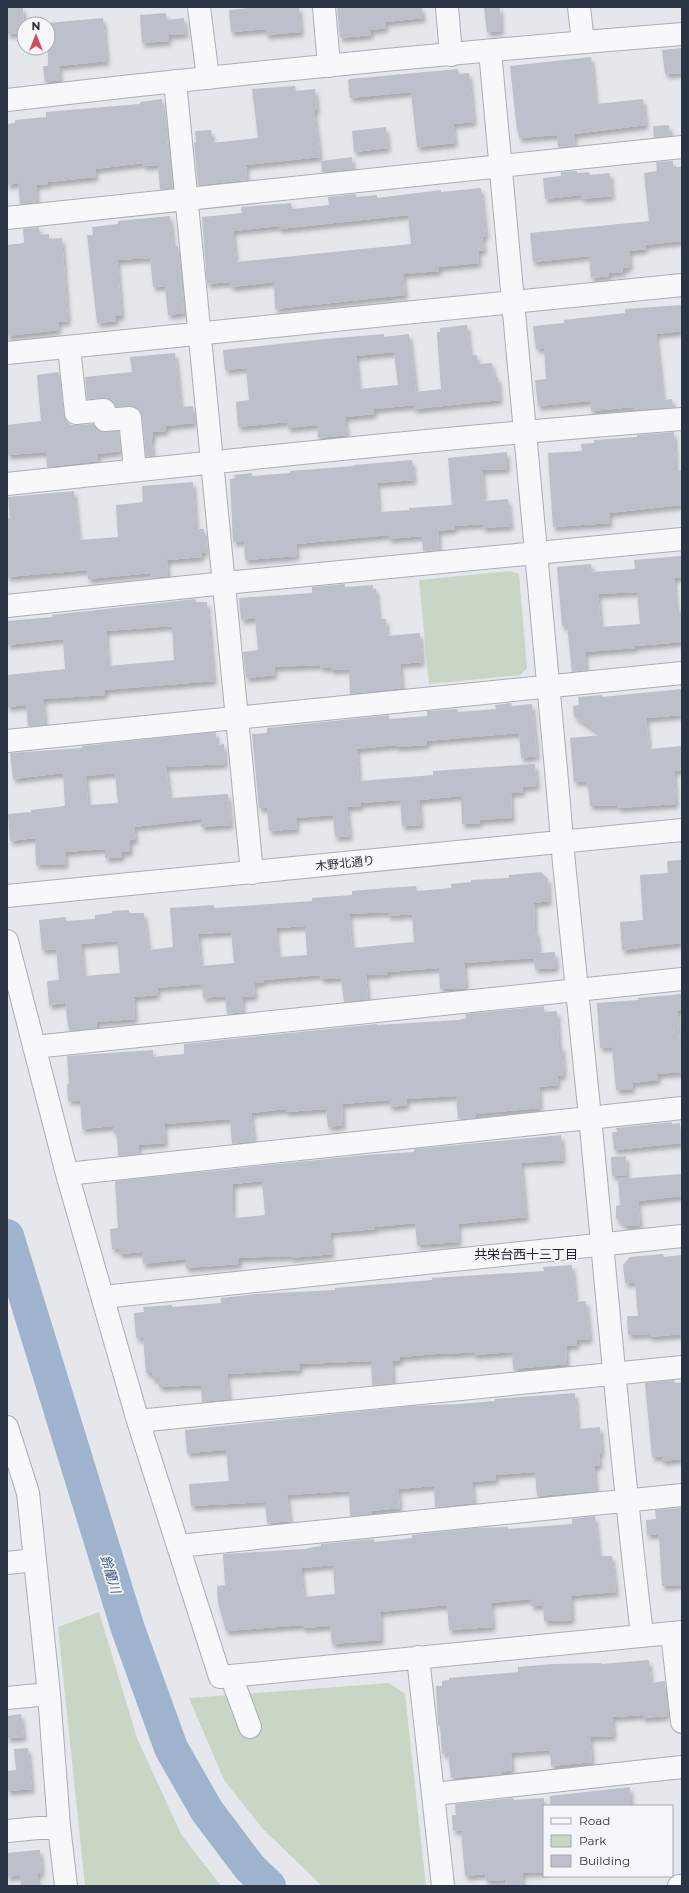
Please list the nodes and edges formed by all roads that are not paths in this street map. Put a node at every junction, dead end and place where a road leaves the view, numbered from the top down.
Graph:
1 (199, 7) edge
2 (324, 7) edge
3 (447, 7) edge
4 (579, 7) edge
5 (682, 34) edge
6 (583, 42) junction
7 (490, 51) junction
8 (452, 55) junction
9 (329, 66) junction
10 (208, 78) junction
11 (175, 81) junction
12 (7, 100) edge
13 (682, 147) edge
14 (502, 166) junction
15 (187, 199) junction
16 (7, 218) edge
17 (682, 285) edge
18 (515, 302) junction
19 (200, 334) junction
20 (69, 347) junction
21 (7, 353) edge
22 (682, 419) edge
23 (527, 431) junction
24 (212, 462) junction
25 (135, 470) junction
26 (7, 484) edge
27 (682, 538) edge
28 (536, 553) junction
29 (225, 583) junction
30 (7, 606) edge
31 (682, 673) edge
32 (548, 687) junction
33 (237, 717) junction
34 (7, 741) edge
35 (682, 830) edge
36 (563, 841) junction
37 (252, 873) junction
38 (7, 896) edge
39 (7, 942) edge
40 (682, 979) edge
41 (577, 989) junction
42 (34, 1047) junction
43 (682, 1108) edge
44 (590, 1117) junction
45 (67, 1174) junction
46 (682, 1236) edge
47 (601, 1244) junction
48 (103, 1296) junction
49 (682, 1367) edge
50 (613, 1374) junction
51 (138, 1421) junction
52 (7, 1430) edge
53 (682, 1495) edge
54 (626, 1500) junction
55 (178, 1546) junction
56 (35, 1560) junction
57 (7, 1563) edge
58 (677, 1632) edge
59 (642, 1634) junction
60 (418, 1657) junction
61 (231, 1676) junction
62 (49, 1694) junction
63 (7, 1698) edge
64 (682, 1722) edge
65 (250, 1727) dead end
66 (682, 1767) edge
67 (434, 1794) junction
68 (59, 1826) junction
69 (7, 1831) edge
70 (66, 1886) edge
71 (442, 1886) edge
72 (679, 1886) edge
73 (682, 1886) edge

1 - 10 street
2 - 9 street
3 - 8 street
4 - 6 street
5 - 6 street
6 - 7 street
7 - 8 street
7 - 14 street
8 - 9 street
9 - 10 street
10 - 11 street
11 - 12 street
11 - 15 street
13 - 14 street
14 - 15 street
14 - 18 street
15 - 16 street
15 - 19 street
17 - 18 street
18 - 19 street
18 - 23 street
19 - 20 street
19 - 24 street
20 - 21 street
20 - 25 street
22 - 23 street
23 - 24 street
23 - 28 street
24 - 25 street
24 - 29 street
25 - 26 street
27 - 28 street
28 - 29 street
28 - 32 street
29 - 30 street
29 - 33 street
31 - 32 street
32 - 33 street
32 - 36 street
33 - 34 street
33 - 37 street
35 - 36 street, 木野北通り
36 - 37 street, 木野北通り
36 - 41 street
37 - 38 street, 木野北通り
39 - 42 street
40 - 41 street
41 - 42 street
41 - 44 street
42 - 45 street
43 - 44 street
44 - 45 street
44 - 47 street
45 - 48 street
46 - 47 street
47 - 48 street
47 - 50 street
48 - 51 street
49 - 50 street
50 - 51 street
50 - 54 street
51 - 55 street
52 - 56 street
53 - 54 street
54 - 55 street
54 - 59 street
55 - 61 street
56 - 57 street
56 - 62 street
58 - 59 street
58 - 64 street
59 - 60 street
60 - 61 street
60 - 67 street
61 - 65 street
62 - 63 street
62 - 68 street
66 - 67 street
67 - 71 street
68 - 69 street
68 - 70 street
72 - 73 street

